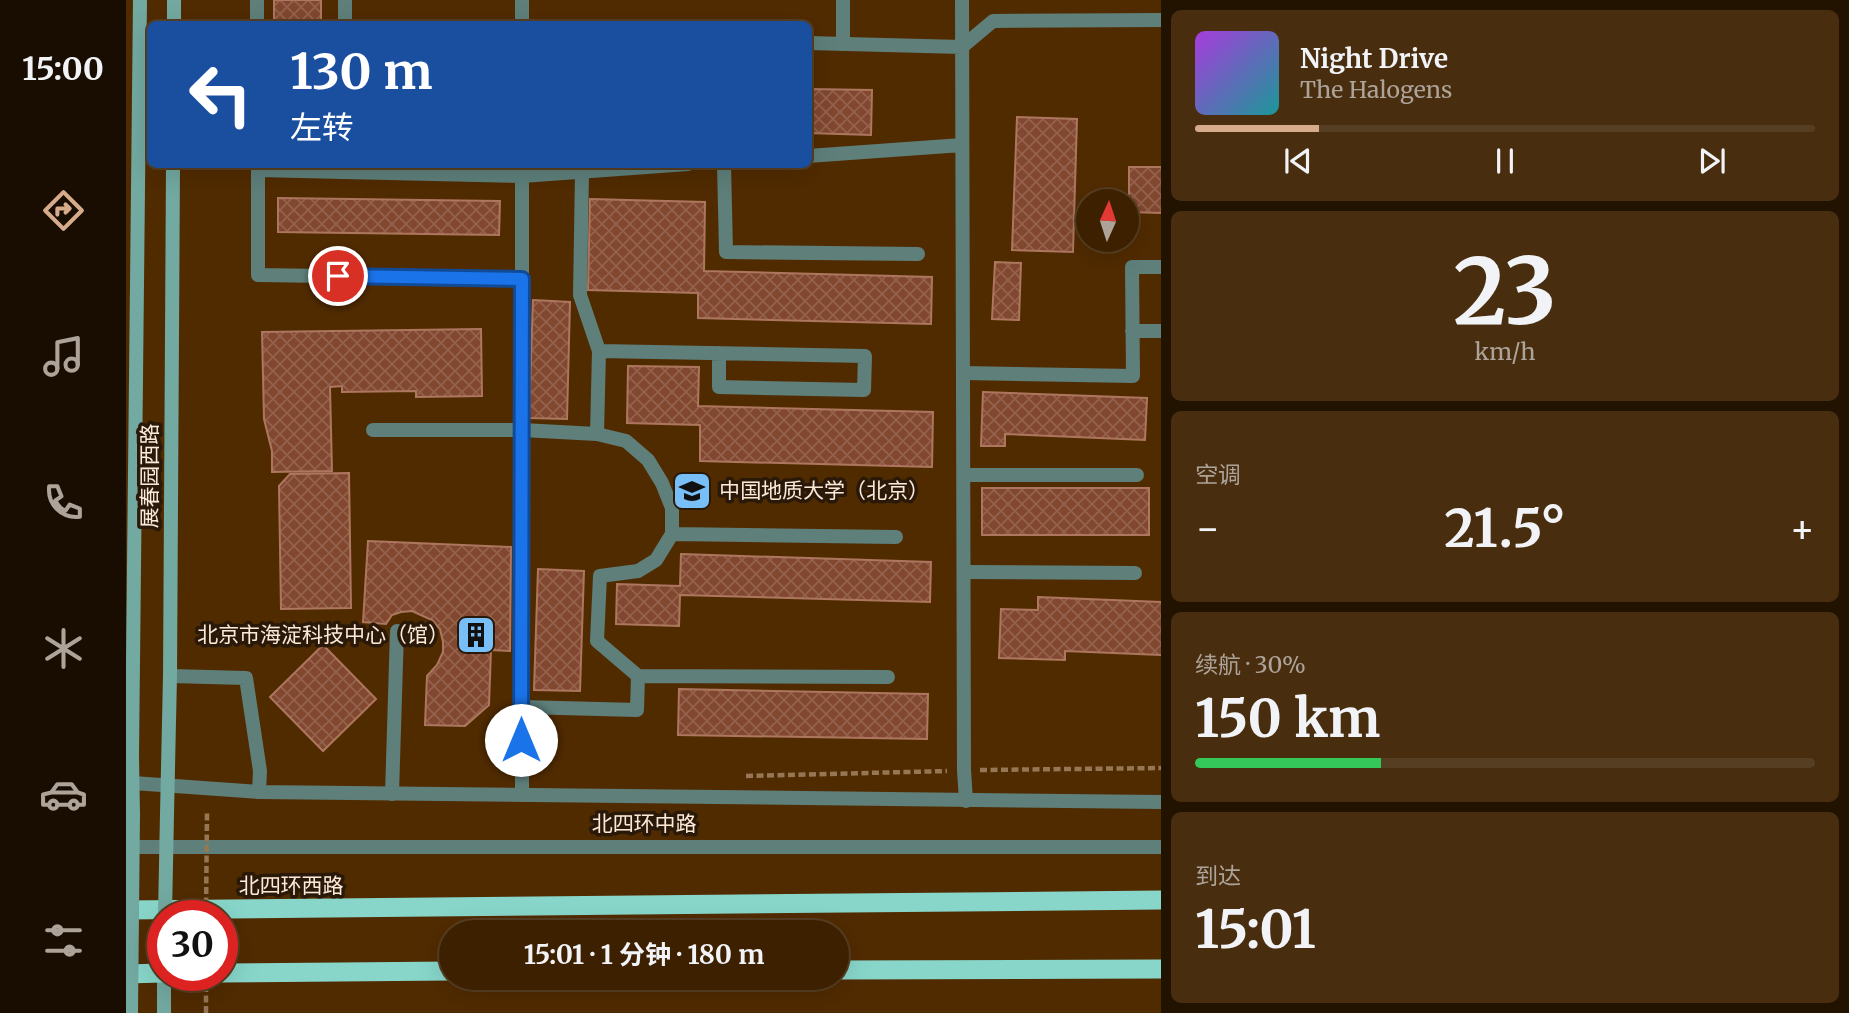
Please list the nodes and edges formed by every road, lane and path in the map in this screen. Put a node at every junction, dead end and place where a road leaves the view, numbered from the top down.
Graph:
1 (140, 0) edge
2 (174, 0) edge
3 (257, 0) edge
4 (345, 0) edge
5 (522, 0) edge
6 (843, 0) edge
7 (962, 0) edge
8 (1161, 20) edge
9 (174, 21) edge
10 (257, 21) edge
11 (345, 21) edge
12 (522, 21) edge
13 (812, 43) edge
14 (842, 44) junction
15 (961, 47) junction
16 (962, 145) junction
17 (812, 156) edge
18 (173, 168) edge
19 (258, 168) edge
20 (344, 168) edge
21 (635, 168) edge
22 (724, 168) edge
23 (522, 170) edge
24 (582, 172) junction
25 (918, 254) dead end
26 (1161, 267) edge
27 (522, 279) junction
28 (1132, 331) junction
29 (1161, 331) edge
30 (598, 351) junction
31 (719, 353) junction
32 (963, 373) junction
33 (131, 381) edge
34 (373, 430) dead end
35 (522, 430) junction
36 (597, 434) junction
37 (964, 475) junction
38 (1137, 475) dead end
39 (672, 534) junction
40 (896, 537) dead end
41 (964, 572) junction
42 (1135, 573) dead end
43 (397, 631) dead end
44 (170, 676) junction
45 (638, 676) junction
46 (888, 677) dead end
47 (521, 707) junction
48 (130, 783) edge
49 (167, 787) junction
50 (259, 792) junction
51 (393, 794) junction
52 (522, 795) junction
53 (967, 801) junction
54 (1161, 803) edge
55 (206, 813) dead end
56 (126, 847) edge
57 (1161, 847) edge
58 (165, 900) edge
59 (206, 900) edge
60 (1161, 900) edge
61 (126, 910) edge
62 (1161, 969) edge
63 (849, 970) edge
64 (439, 971) edge
65 (238, 973) edge
66 (126, 974) edge
67 (147, 974) edge
68 (163, 991) edge
69 (206, 991) edge
70 (131, 1013) edge
71 (164, 1013) edge
72 (206, 1013) edge

1 - 33 main road, 展春园西路
2 - 9 main road
3 - 10 street
4 - 11 street
5 - 12 street
6 - 14 street
7 - 15 street
8 - 15 street
13 - 14 street
14 - 15 street
15 - 16 street
16 - 17 street
16 - 32 street
18 - 44 main road, 展春园西路
19 - 27 street
20 - 23 street
21 - 24 street
22 - 25 street
23 - 24 street
23 - 27 street
24 - 30 street
26 - 28 street
27 - 35 street
28 - 29 street
28 - 32 street
30 - 31 street
30 - 36 street
31 - 31 street
32 - 37 street
33 - 48 main road, 展春园西路
34 - 35 street
35 - 36 street
35 - 47 street
36 - 39 street
37 - 38 street
37 - 41 street
39 - 40 street
39 - 45 street
41 - 42 street
41 - 53 street
43 - 51 street
44 - 49 main road, 展春园西路
44 - 50 street
45 - 46 street
45 - 47 street
47 - 52 street
48 - 49 street
48 - 70 main road, 展春园西路, bridge
49 - 50 street
49 - 58 main road, 展春园西路, bridge
50 - 51 street
51 - 52 street
52 - 53 street
53 - 54 street
55 - 59 path, bridge
56 - 57 street, 北四环中路
60 - 61 highway, 北四环西路
62 - 63 highway
64 - 65 highway
66 - 67 highway
68 - 71 main road
69 - 72 path

